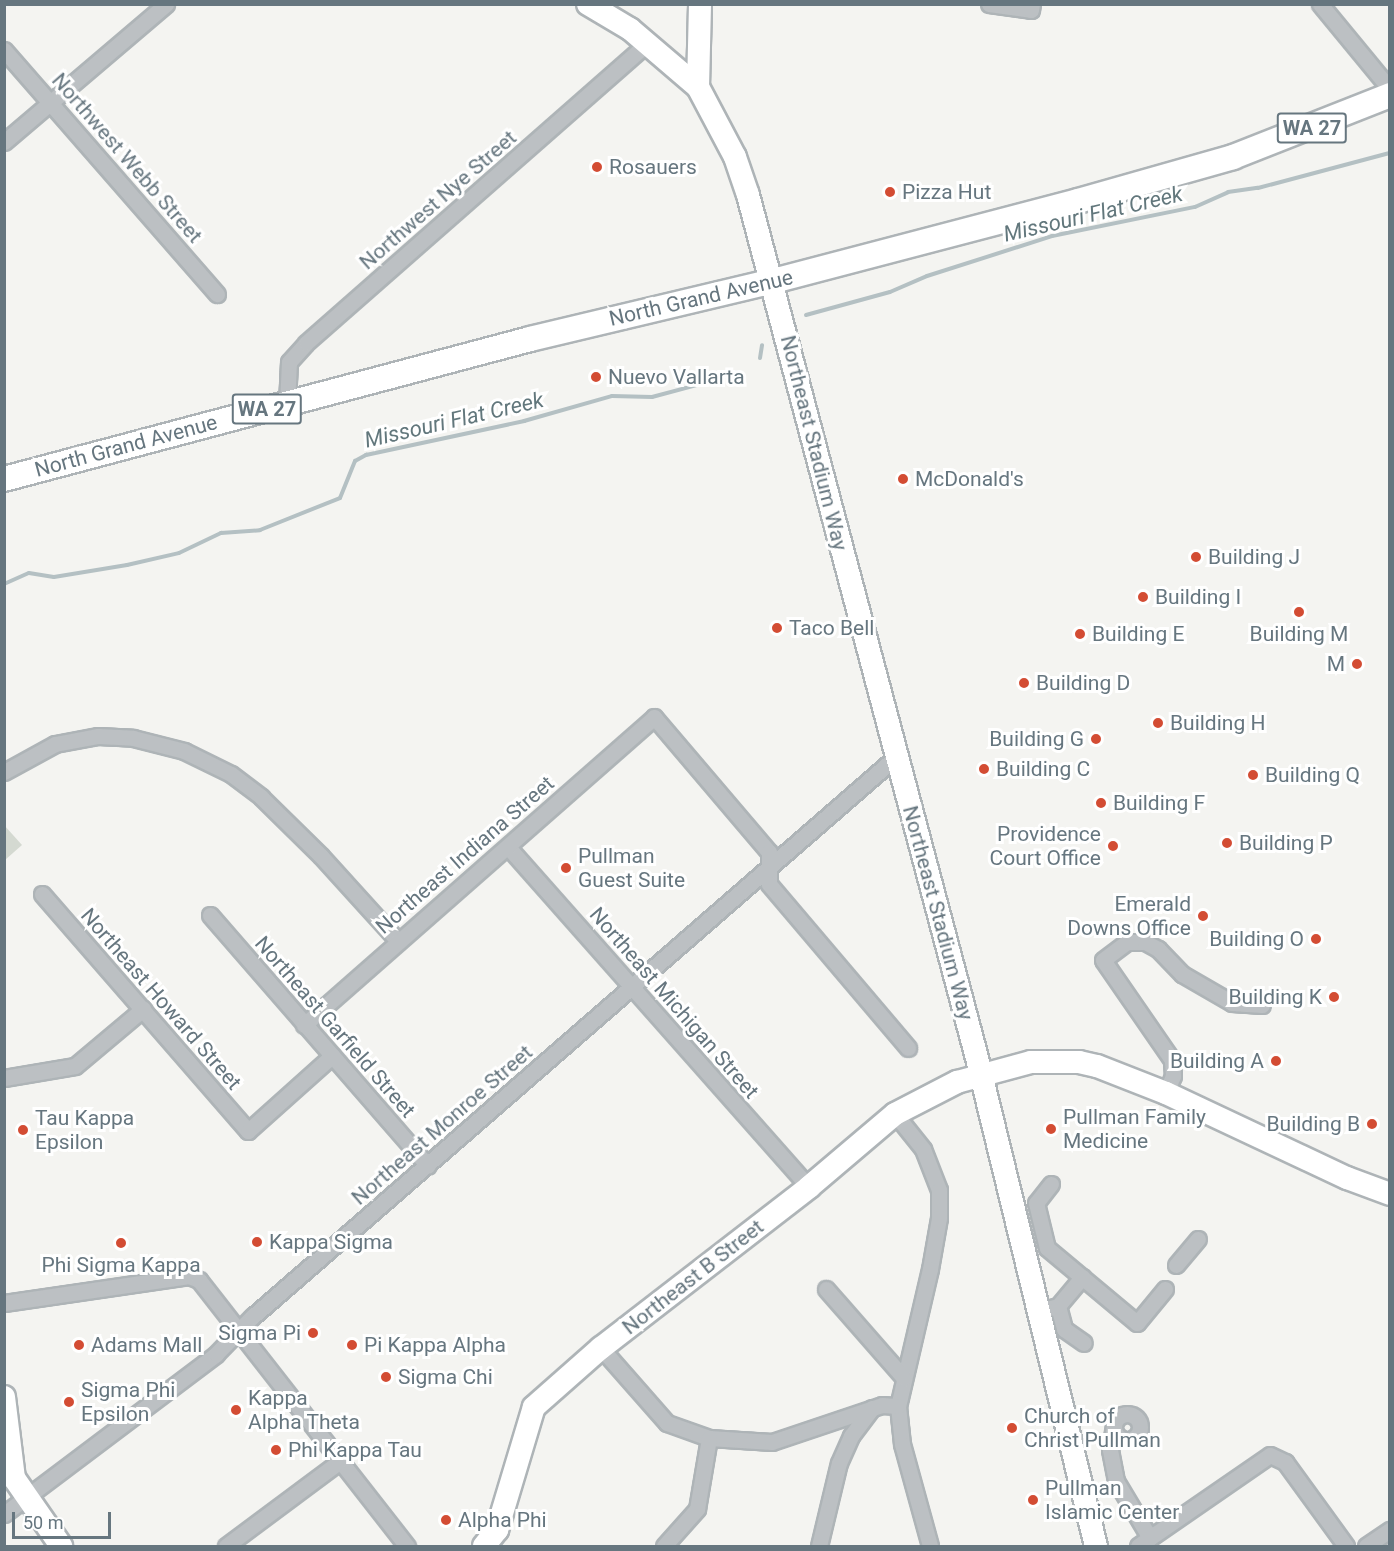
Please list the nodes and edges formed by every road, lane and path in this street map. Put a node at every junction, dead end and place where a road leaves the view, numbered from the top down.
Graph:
1 (166, 4) edge
2 (588, 4) edge
3 (700, 4) edge
4 (989, 4) edge
5 (1320, 4) edge
6 (1031, 7) edge
7 (648, 43) junction
8 (4, 50) edge
9 (698, 87) junction
10 (1389, 89) edge
11 (1389, 95) edge
12 (51, 102) junction
13 (4, 142) edge
14 (773, 281) junction
15 (217, 294) dead end
16 (287, 404) junction
17 (4, 478) edge
18 (897, 756) junction
19 (4, 772) edge
20 (508, 847) junction
21 (770, 866) junction
22 (42, 894) dead end
23 (210, 915) dead end
24 (398, 941) junction
25 (633, 987) junction
26 (1262, 1005) dead end
27 (143, 1009) junction
28 (304, 1025) junction
29 (908, 1048) dead end
30 (332, 1056) junction
31 (981, 1072) junction
32 (4, 1078) edge
33 (1166, 1093) junction
34 (895, 1114) junction
35 (428, 1166) junction
36 (1051, 1184) dead end
37 (809, 1187) junction
38 (1389, 1194) edge
39 (1198, 1239) dead end
40 (1176, 1265) dead end
41 (1082, 1277) junction
42 (826, 1289) dead end
43 (1165, 1289) dead end
44 (4, 1303) edge
45 (1047, 1308) junction
46 (240, 1333) junction
47 (1084, 1343) dead end
48 (601, 1348) junction
49 (904, 1378) junction
50 (4, 1397) edge
51 (898, 1406) junction
52 (872, 1408) junction
53 (1114, 1425) dead end
54 (710, 1438) junction
55 (340, 1461) junction
56 (25, 1498) junction
57 (4, 1514) edge
58 (1389, 1530) edge
59 (1144, 1542) edge
60 (61, 1546) edge
61 (226, 1546) edge
62 (407, 1546) edge
63 (484, 1546) edge
64 (664, 1546) edge
65 (819, 1546) edge
66 (930, 1546) edge
67 (1096, 1546) edge
68 (1346, 1546) edge
69 (1366, 1546) edge

1 - 12 street
2 - 7 street
3 - 9 street
4 - 6 street
5 - 10 street
7 - 9 street
7 - 16 street, Northwest Nye Street
8 - 12 street, Northwest Webb Street
9 - 14 street, Northeast Stadium Way
11 - 14 main road, North Grand Avenue / WA 27
12 - 13 street
12 - 15 street, Northwest Webb Street
14 - 16 main road, North Grand Avenue / WA 27
14 - 18 street, Northeast Stadium Way
16 - 17 main road, North Grand Avenue / WA 27
18 - 21 street, Northeast Monroe Street
18 - 31 street, Northeast Stadium Way
19 - 24 street
20 - 21 street, Northeast Indiana Street
20 - 24 street, Northeast Indiana Street
20 - 25 street, Northeast Michigan Street
21 - 25 street, Northeast Monroe Street
21 - 29 street
22 - 27 street, Northeast Howard Street
23 - 28 street, Northeast Garfield Street
24 - 28 street, Northeast Indiana Street
25 - 35 street, Northeast Monroe Street
25 - 37 street, Northeast Michigan Street
26 - 33 street
27 - 30 street, Northeast Howard Street
27 - 32 street
28 - 30 street, Northeast Garfield Street
30 - 35 street, Northeast Garfield Street
31 - 33 street, Northeast B Street
31 - 34 street, Northeast B Street
31 - 45 street, Northeast Stadium Way
33 - 38 street, Northeast B Street
34 - 37 street, Northeast B Street
34 - 49 street
35 - 46 street, Northeast Monroe Street
36 - 41 street
37 - 48 street, Northeast B Street
39 - 40 street
41 - 43 street
41 - 45 street
42 - 49 street
44 - 46 street
45 - 47 street
45 - 67 street, Northeast Stadium Way
46 - 55 street
46 - 56 street, Northeast Monroe Street
48 - 54 street
48 - 63 street, Northeast B Street
49 - 51 street
50 - 56 street
51 - 52 street
51 - 66 street
52 - 54 street
52 - 65 street
53 - 59 street
54 - 64 street
55 - 61 street
55 - 62 street
56 - 57 street, Northeast Monroe Street
56 - 60 street
58 - 69 street
59 - 68 street

